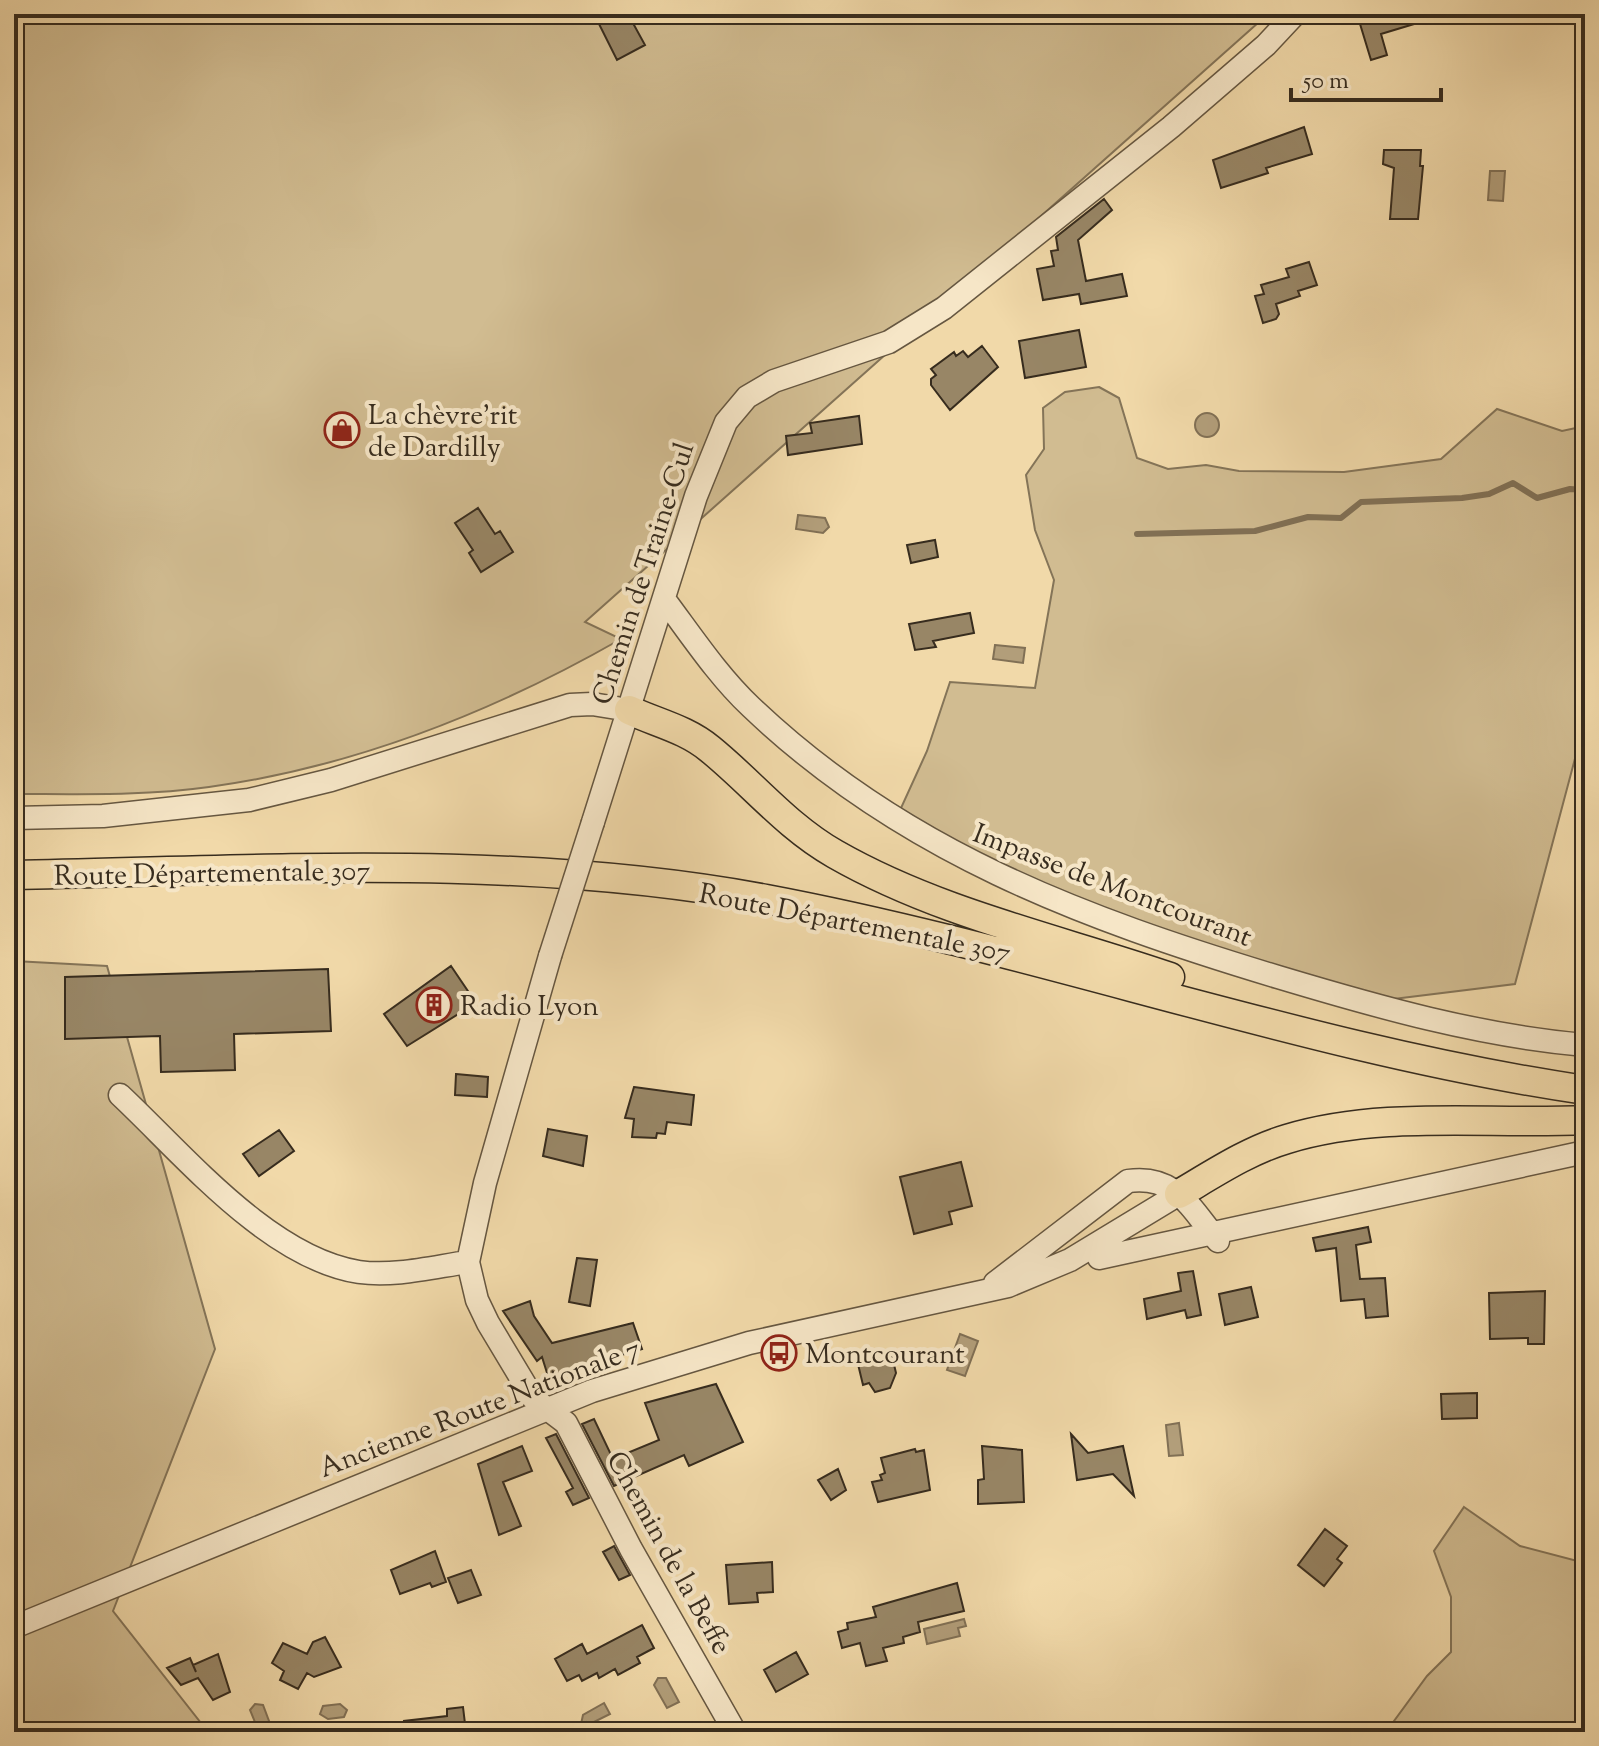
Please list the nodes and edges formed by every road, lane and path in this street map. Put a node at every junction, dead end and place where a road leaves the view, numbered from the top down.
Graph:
1 (1295, 14) edge
2 (664, 599) junction
3 (629, 710) junction
4 (14, 818) edge
5 (14, 875) edge
6 (1585, 1045) edge
7 (1464, 1071) junction
8 (1585, 1090) edge
9 (120, 1095) dead end
10 (1585, 1120) edge
11 (1585, 1152) edge
12 (1179, 1194) junction
13 (1214, 1237) junction
14 (1099, 1258) dead end
15 (468, 1262) junction
16 (980, 1291) junction
17 (545, 1408) junction
18 (14, 1627) edge
19 (735, 1732) edge

1 - 2 street, Chemin de Traine-Cul
2 - 3 street, Chemin de Traine-Cul
2 - 6 street, Impasse de Montcourant
3 - 4 street
3 - 7 main road
3 - 15 street, Chemin de Traine-Cul, bridge
5 - 7 main road, Route Départementale 307
7 - 8 main road, Route Départementale 307
9 - 15 street
10 - 12 main road
11 - 13 street
12 - 13 street
12 - 16 street, Ancienne Route Nationale 7
12 - 16 street, Ancienne Route Nationale 7
13 - 14 street
15 - 17 street, Chemin de Traine-Cul
16 - 17 street, Ancienne Route Nationale 7
17 - 18 street, Ancienne Route Nationale 7
17 - 19 street, Chemin de la Beffe

